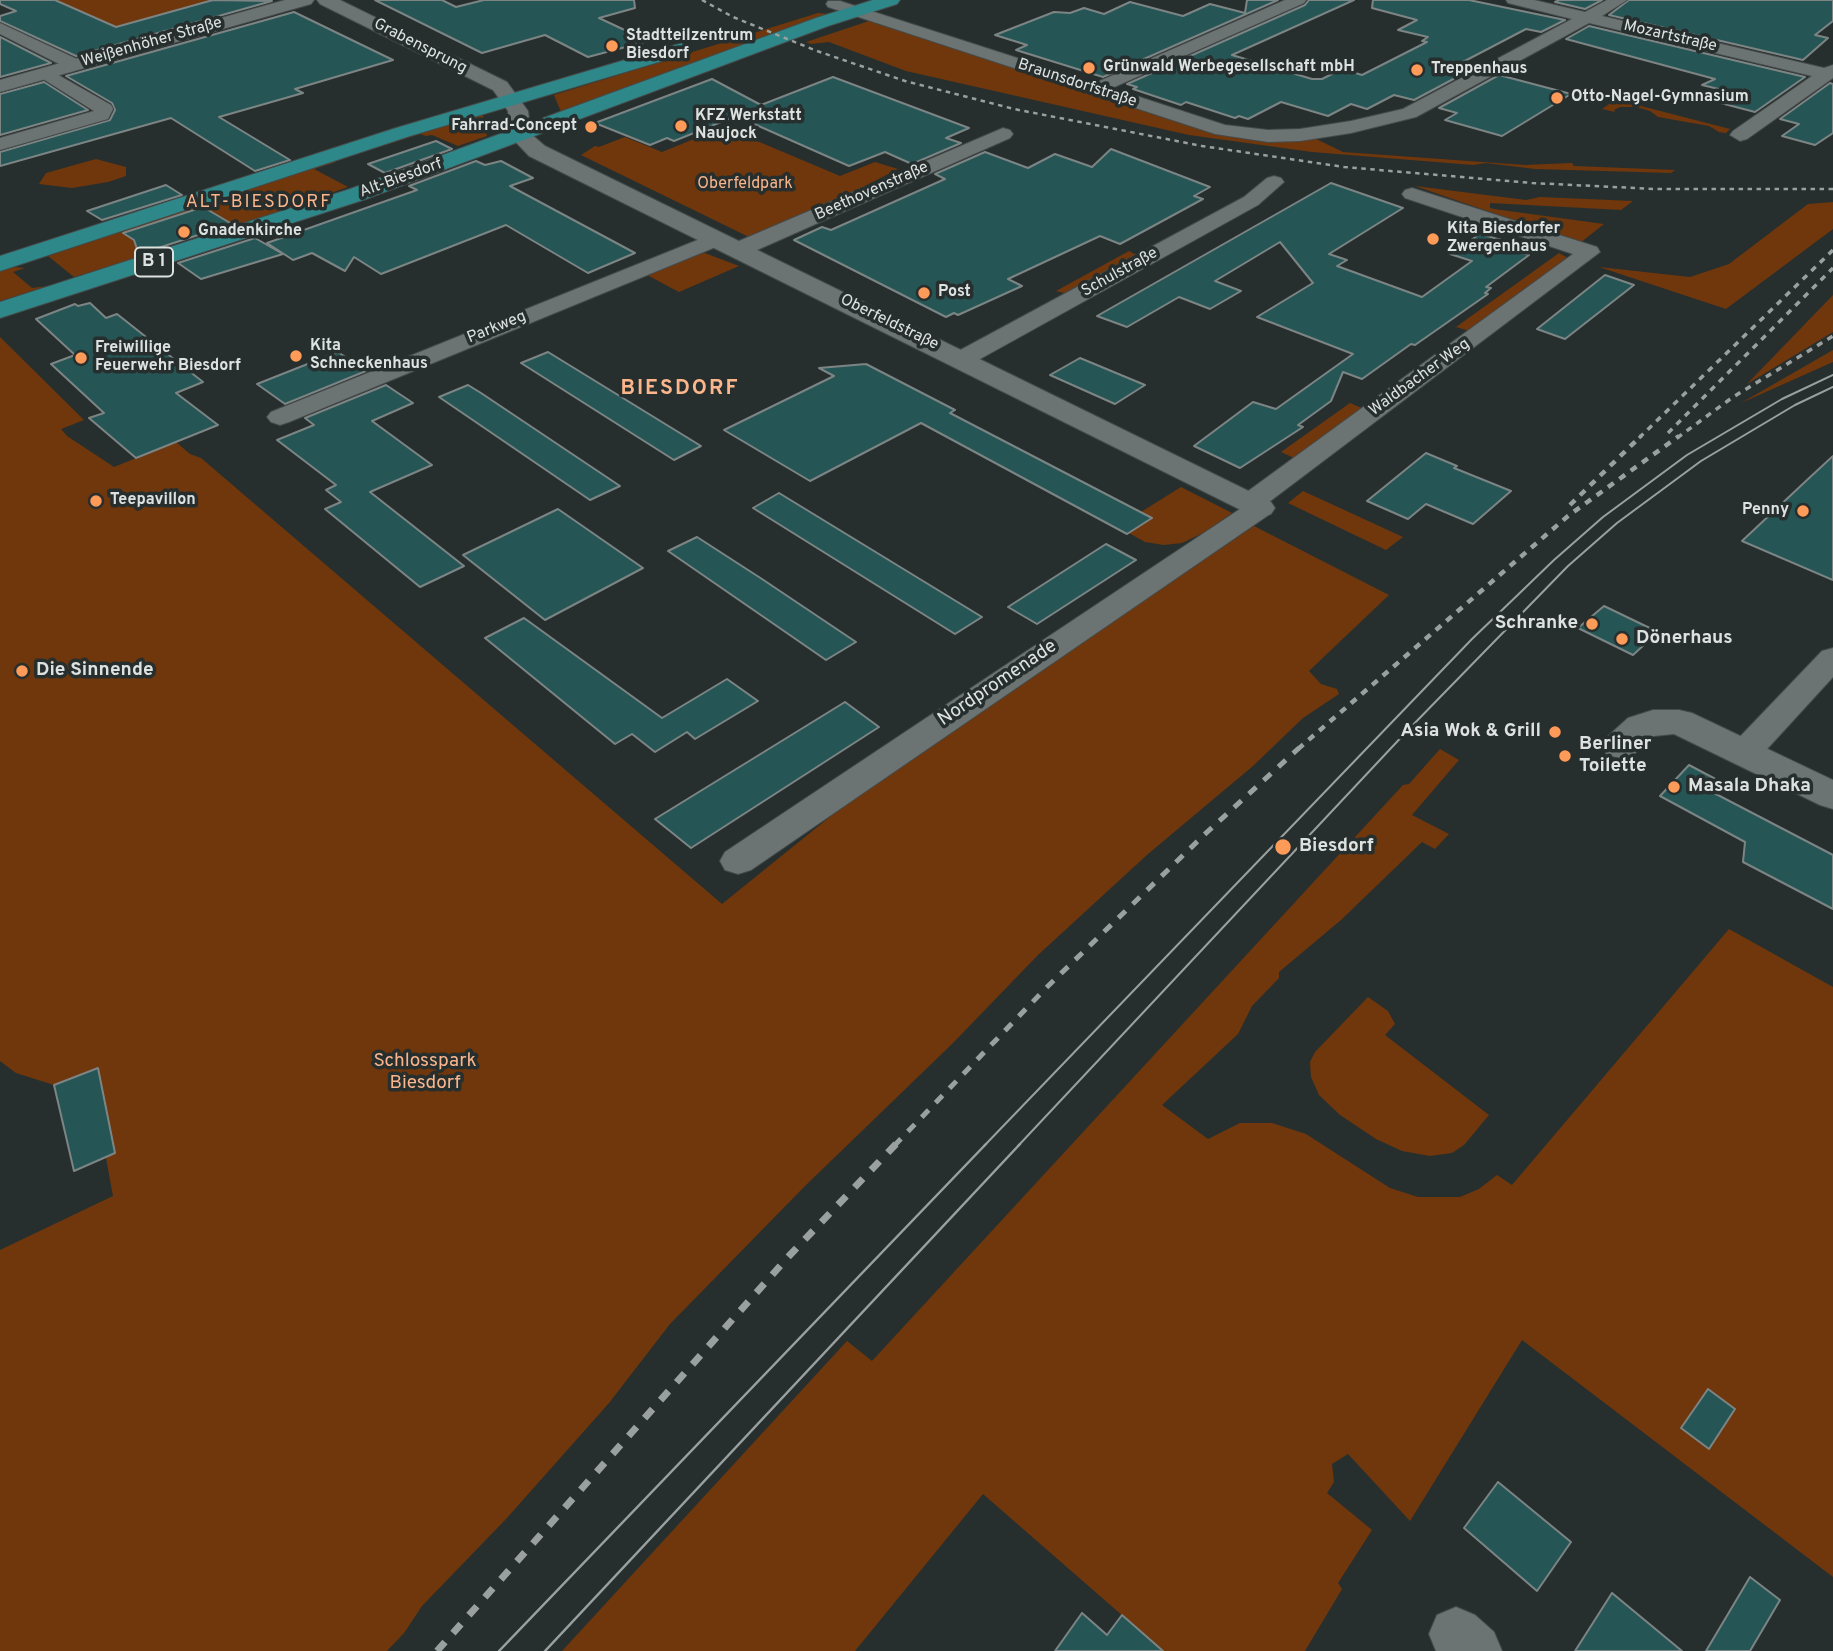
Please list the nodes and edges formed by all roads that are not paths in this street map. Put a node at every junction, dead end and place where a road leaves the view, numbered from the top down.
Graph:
1 (304, 0) edge
2 (326, 0) edge
3 (891, 0) edge
4 (1298, 0) edge
5 (1514, 0) edge
6 (1619, 0) edge
7 (845, 5) edge
8 (1588, 17) junction
9 (0, 28) edge
10 (748, 30) dead end
11 (699, 44) dead end
12 (75, 65) junction
13 (1830, 72) edge
14 (46, 73) junction
15 (0, 86) edge
16 (1094, 90) junction
17 (511, 99) junction
18 (1003, 134) dead end
19 (1740, 135) dead end
20 (521, 136) junction
21 (0, 144) edge
22 (1274, 182) dead end
23 (1412, 194) dead end
24 (715, 239) junction
25 (740, 249) junction
26 (0, 264) edge
27 (0, 310) edge
28 (962, 359) junction
29 (280, 417) dead end
30 (1255, 505) junction
31 (1833, 658) edge
32 (1620, 746) dead end
33 (1745, 752) junction
34 (1833, 796) edge
35 (738, 861) dead end

1 - 12 street, Weißenhöher Straße
2 - 17 street, Grabensprung
3 - 7 main road, Alt-Biesdorf / B 1
4 - 16 street
5 - 8 street, Mozartstraße
6 - 8 street
7 - 10 main road, Alt-Biesdorf / B 1
7 - 16 street, Braunsdorfstraße
7 - 20 main road, Alt-Biesdorf / B 1
8 - 13 street, Mozartstraße
8 - 16 street, Braunsdorfstraße
9 - 12 street
11 - 17 main road, B 1
12 - 14 street, Weißenhöher Straße
13 - 19 street
14 - 15 street, Weißenhöher Straße
14 - 21 street
17 - 20 street
17 - 26 main road, B 1
18 - 25 street, Beethovenstraße
20 - 24 street, Oberfeldstraße
20 - 27 main road, Alt-Biesdorf / B 1
22 - 28 street, Schulstraße
23 - 30 street, Waldbacher Weg
24 - 25 street, Oberfeldstraße
24 - 29 street, Parkweg
25 - 28 street, Oberfeldstraße
28 - 30 street, Oberfeldstraße
30 - 35 street, Nordpromenade
31 - 33 street
32 - 33 street
33 - 34 street

